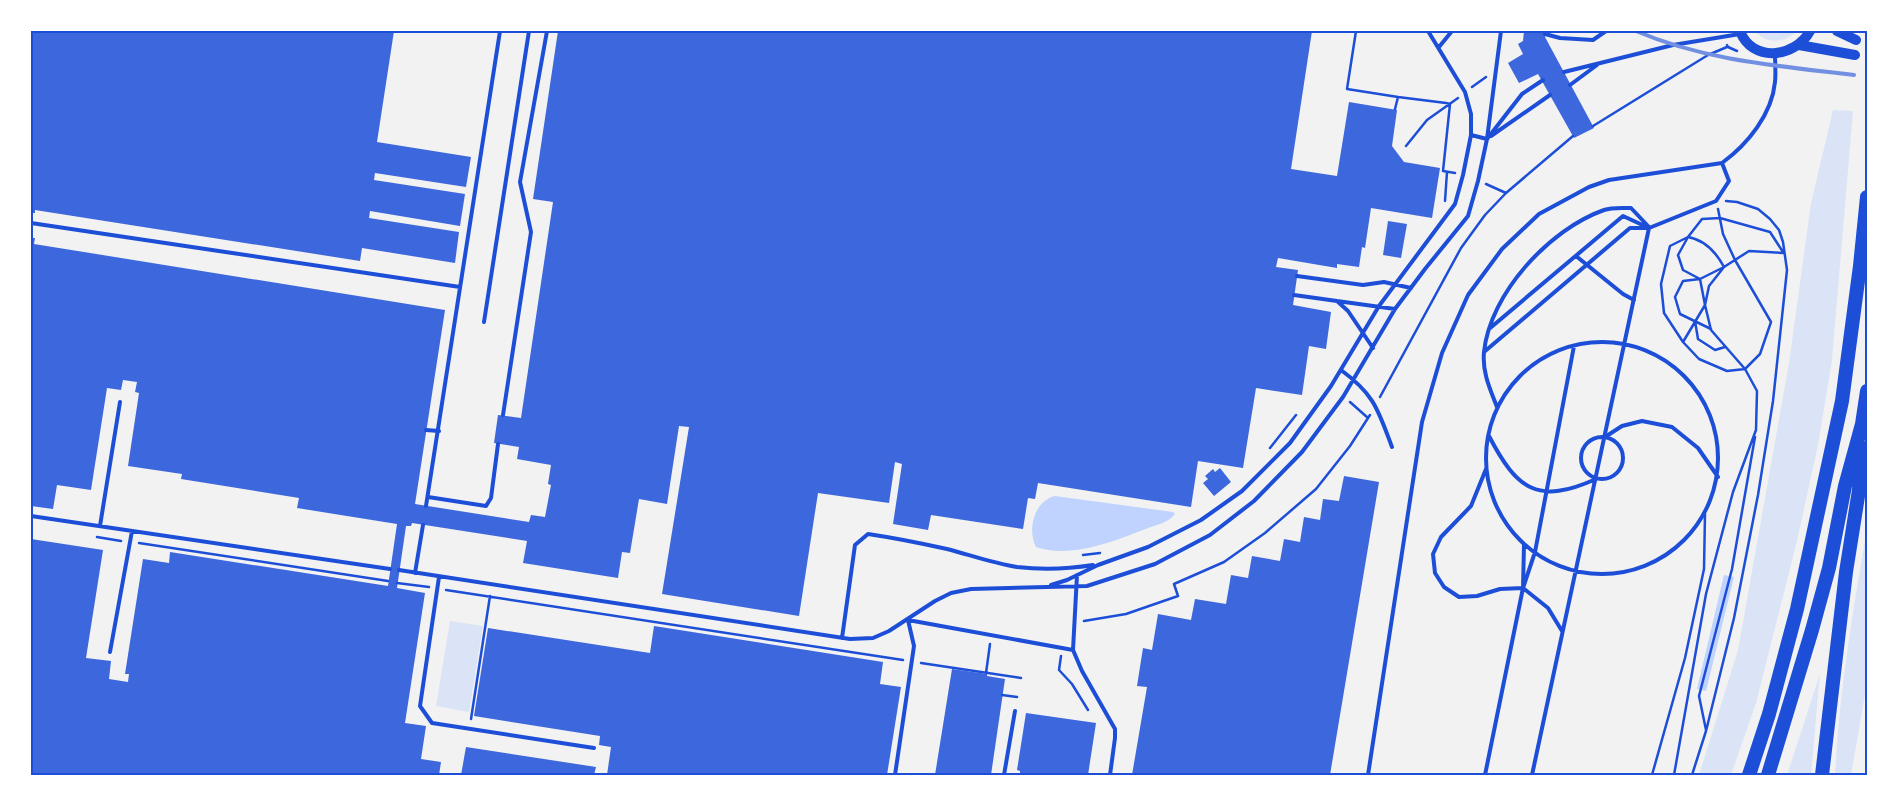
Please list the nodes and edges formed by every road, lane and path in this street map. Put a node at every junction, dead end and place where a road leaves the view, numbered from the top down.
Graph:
1 (500, 31) edge
2 (529, 31) edge
3 (546, 31) edge
4 (1356, 31) edge
5 (1428, 31) edge
6 (1452, 31) edge
7 (1501, 31) edge
8 (1606, 31) edge
9 (1810, 31) edge
10 (1837, 31) edge
11 (1545, 34) dead end
12 (1742, 35) edge
13 (1856, 40) dead end
14 (1799, 45) junction
15 (1439, 47) junction
16 (1775, 54) junction
17 (1855, 55) dead end
18 (1598, 64) junction
19 (1494, 71) junction
20 (1564, 72) dead end
21 (1543, 80) dead end
22 (1570, 85) dead end
23 (1465, 92) junction
24 (1550, 95) dead end
25 (1398, 97) junction
26 (1450, 104) junction
27 (1395, 110) dead end
28 (1593, 126) dead end
29 (1471, 135) junction
30 (1573, 136) dead end
31 (1487, 139) junction
32 (1406, 146) dead end
33 (1722, 163) junction
34 (1463, 175) junction
35 (1478, 181) junction
36 (1867, 197) edge
37 (1716, 200) junction
38 (1720, 218) junction
39 (31, 223) edge
40 (1649, 228) junction
41 (1688, 236) junction
42 (1784, 253) junction
43 (1576, 256) junction
44 (1734, 260) junction
45 (1586, 265) junction
46 (1724, 267) junction
47 (1297, 276) dead end
48 (1700, 279) junction
49 (1395, 284) junction
50 (460, 287) junction
51 (1411, 288) junction
52 (1294, 295) dead end
53 (1634, 300) junction
54 (1337, 301) junction
55 (1705, 305) junction
56 (1379, 306) junction
57 (1395, 309) junction
58 (1694, 321) junction
59 (484, 322) dead end
60 (1489, 329) junction
61 (1711, 330) junction
62 (1362, 334) junction
63 (1683, 342) junction
64 (1624, 343) junction
65 (1574, 346) junction
66 (1725, 347) junction
67 (1373, 348) junction
68 (1484, 352) junction
69 (1745, 369) junction
70 (1340, 370) junction
71 (1354, 380) junction
72 (1867, 391) edge
73 (120, 402) dead end
74 (1497, 407) junction
75 (503, 415) dead end
76 (1368, 418) dead end
77 (1862, 424) junction
78 (426, 430) dead end
79 (1756, 430) junction
80 (439, 431) junction
81 (1488, 434) junction
82 (1605, 437) junction
83 (498, 444) dead end
84 (1392, 448) dead end
85 (1486, 469) junction
86 (1718, 477) junction
87 (1596, 478) junction
88 (1547, 492) junction
89 (428, 497) junction
90 (426, 506) dead end
91 (1705, 514) junction
92 (31, 516) edge
93 (423, 525) dead end
94 (100, 526) junction
95 (132, 531) junction
96 (90, 536) dead end
97 (130, 542) junction
98 (1524, 544) junction
99 (1534, 552) junction
100 (1098, 564) junction
101 (390, 569) dead end
102 (399, 570) dead end
103 (1576, 572) junction
104 (415, 573) junction
105 (1077, 575) junction
106 (439, 577) junction
107 (388, 581) dead end
108 (398, 582) dead end
109 (492, 585) junction
110 (1047, 586) junction
111 (1077, 586) junction
112 (437, 588) junction
113 (1523, 588) junction
114 (490, 596) junction
115 (908, 620) junction
116 (1075, 622) junction
117 (1562, 632) junction
118 (992, 635) junction
119 (842, 638) junction
120 (1073, 650) junction
121 (110, 652) dead end
122 (912, 662) junction
123 (986, 673) junction
124 (1021, 678) dead end
125 (1002, 695) dead end
126 (1017, 697) dead end
127 (1015, 711) dead end
128 (469, 728) junction
129 (1706, 731) junction
130 (594, 748) dead end
131 (895, 775) edge
132 (1004, 775) edge
133 (1110, 775) edge
134 (1368, 775) edge
135 (1485, 775) edge
136 (1532, 775) edge
137 (1652, 775) edge
138 (1674, 775) edge
139 (1692, 775) edge
140 (1749, 775) edge
141 (1768, 775) edge
142 (1822, 775) edge

1 - 50 lane
2 - 59 lane
3 - 75 lane
4 - 25 path
5 - 15 lane
6 - 15 lane
7 - 19 lane
8 - 11 lane
9 - 14 main road
10 - 13 main road
12 - 16 main road
12 - 18 lane
12 - 28 path
14 - 16 main road
14 - 17 main road
15 - 23 lane
16 - 33 lane
18 - 20 lane
18 - 22 lane
19 - 23 path
19 - 31 lane
21 - 31 lane
23 - 26 path
23 - 29 lane
24 - 31 lane
25 - 26 path
25 - 27 path
26 - 32 path
26 - 34 path
29 - 31 lane
29 - 34 lane
30 - 35 path
31 - 35 lane
33 - 37 lane
33 - 134 lane
34 - 49 lane
35 - 51 lane
36 - 140 highway
37 - 38 path
37 - 40 lane
37 - 42 path
38 - 41 path
38 - 42 path
38 - 44 path
39 - 50 lane
40 - 43 lane
40 - 45 lane
40 - 53 lane
40 - 60 lane
41 - 46 path
41 - 48 path
41 - 63 path
42 - 44 path
42 - 129 path
43 - 45 lane
43 - 60 lane
44 - 46 path
44 - 69 path
45 - 53 lane
45 - 68 lane
46 - 48 path
46 - 55 path
47 - 49 lane
48 - 55 path
48 - 58 path
49 - 51 lane
49 - 56 lane
50 - 80 lane
51 - 57 lane
52 - 54 lane
53 - 64 lane
54 - 56 lane
54 - 62 lane
55 - 58 path
55 - 61 path
56 - 57 lane
56 - 62 lane
57 - 67 lane
58 - 61 path
58 - 63 path
58 - 66 path
60 - 68 lane
61 - 66 path
62 - 67 lane
62 - 70 lane
63 - 69 path
64 - 65 lane
64 - 82 lane
64 - 86 lane
65 - 74 lane
65 - 88 lane
66 - 69 path
67 - 71 lane
68 - 74 lane
69 - 79 path
70 - 71 lane
70 - 100 lane
71 - 84 lane
71 - 111 lane
72 - 77 highway
73 - 94 lane
74 - 81 lane
76 - 116 path
77 - 141 highway
77 - 142 highway
78 - 80 lane
79 - 129 path
79 - 138 path
80 - 89 lane
81 - 85 lane
81 - 88 lane
82 - 86 lane
82 - 87 lane
82 - 87 lane
82 - 87 lane
83 - 89 lane
85 - 98 lane
85 - 113 lane
86 - 91 lane
87 - 88 lane
87 - 103 lane
88 - 99 lane
89 - 90 lane
91 - 103 lane
91 - 137 path
92 - 94 lane
93 - 104 lane
94 - 95 lane
95 - 97 lane
95 - 101 lane
96 - 97 path
97 - 107 path
97 - 121 lane
98 - 99 lane
98 - 113 lane
99 - 103 lane
99 - 113 lane
100 - 105 lane
100 - 119 lane
102 - 104 lane
103 - 117 lane
104 - 106 lane
105 - 110 lane
105 - 111 lane
106 - 109 lane
106 - 112 lane
108 - 112 path
109 - 114 path
109 - 119 lane
110 - 111 lane
110 - 115 lane
111 - 116 lane
112 - 114 path
112 - 128 lane
113 - 117 lane
113 - 135 lane
114 - 122 path
114 - 128 path
115 - 118 lane
115 - 119 lane
115 - 122 lane
116 - 120 lane
117 - 136 lane
118 - 120 lane
118 - 123 path
120 - 133 lane
122 - 123 path
122 - 131 lane
123 - 124 path
125 - 126 path
127 - 132 lane
128 - 130 lane
129 - 139 path

